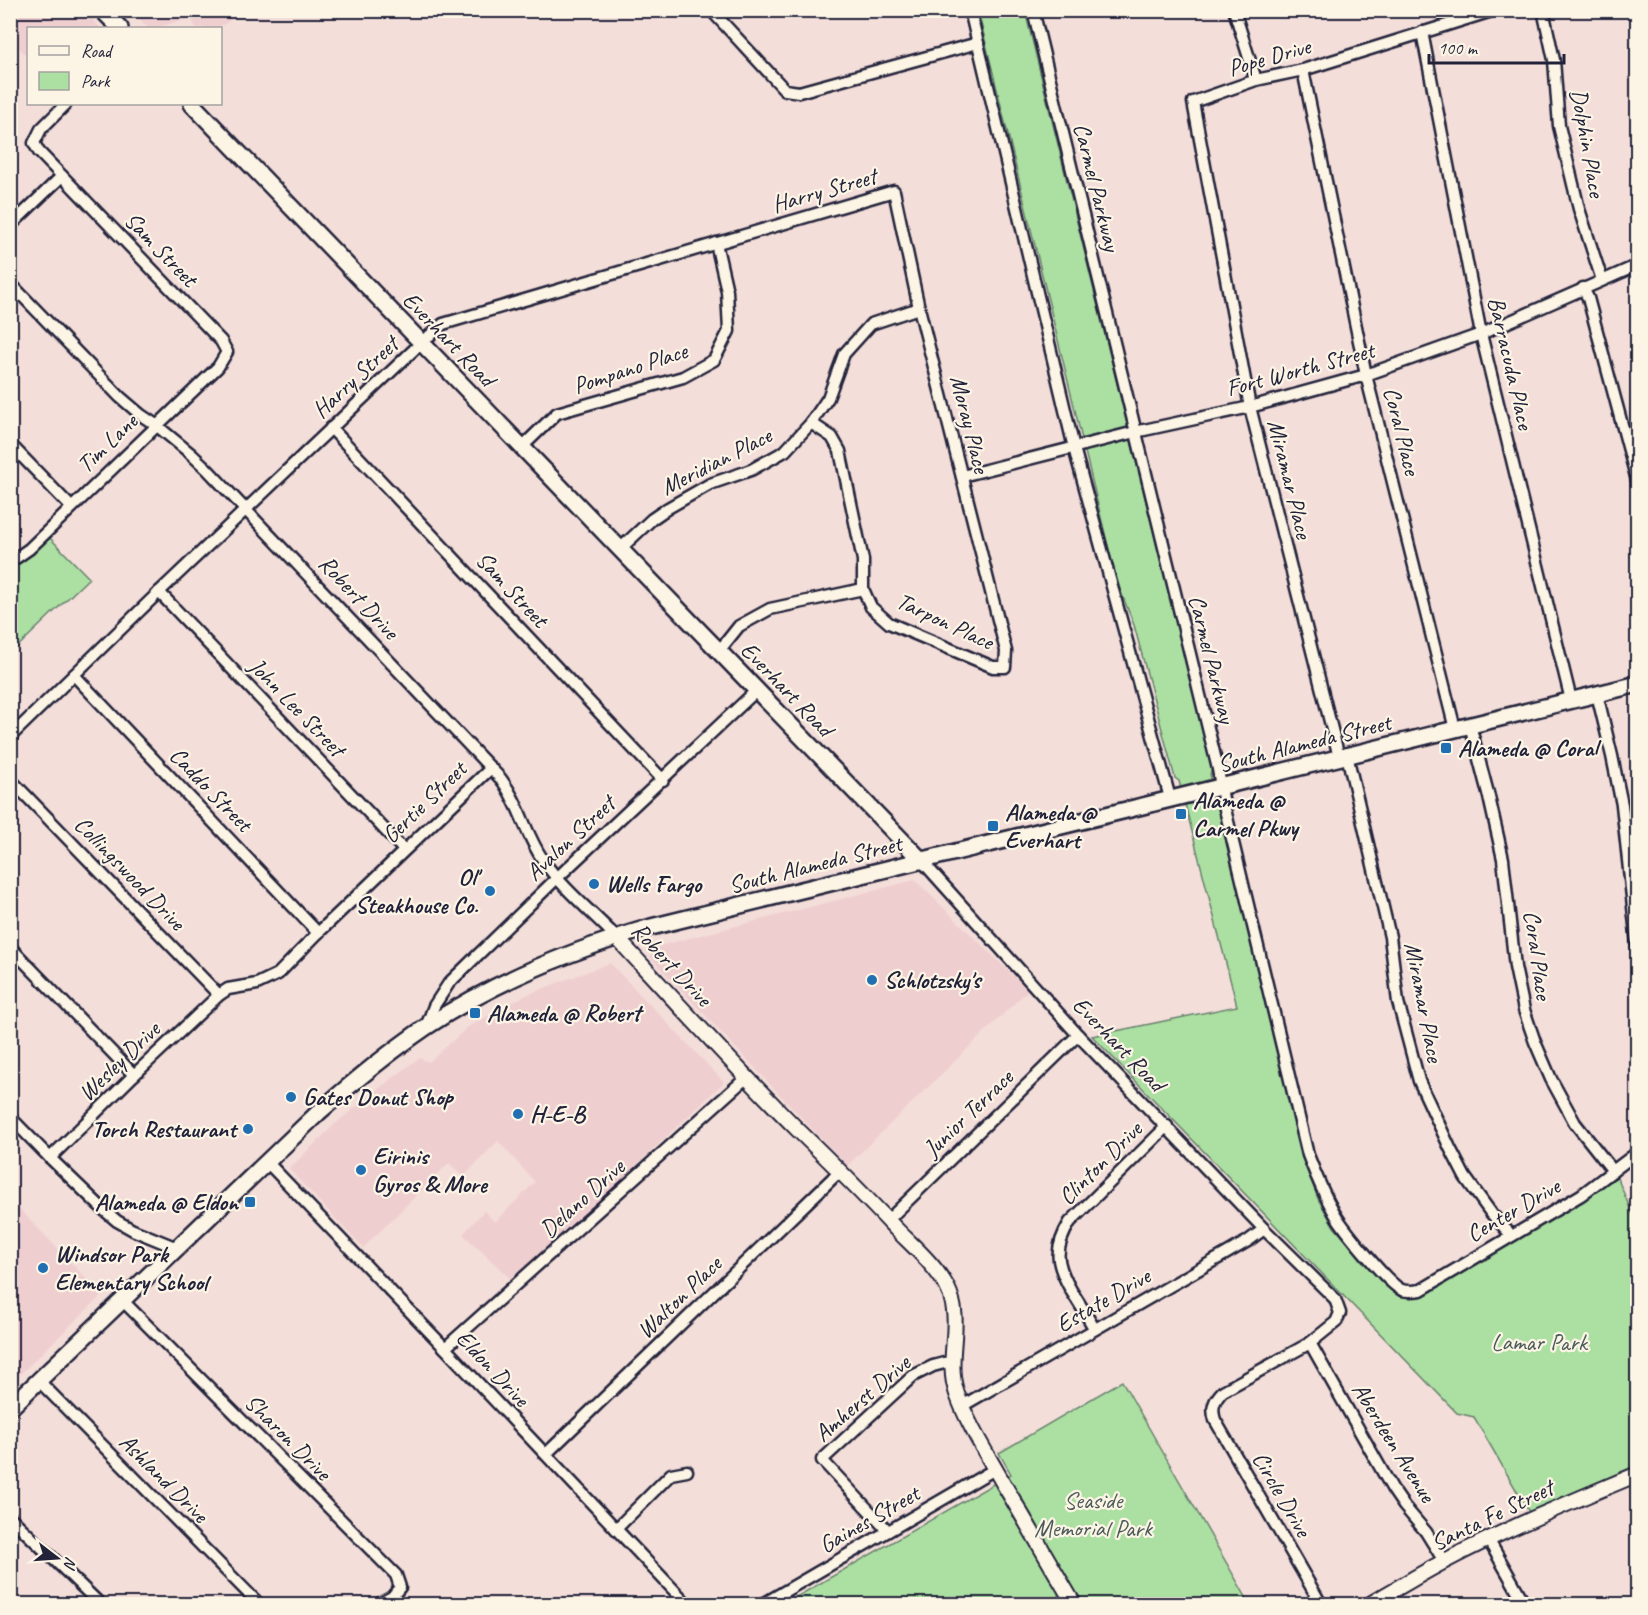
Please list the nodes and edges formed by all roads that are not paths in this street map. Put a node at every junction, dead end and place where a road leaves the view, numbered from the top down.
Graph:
1 (102, 10) edge
2 (711, 10) edge
3 (970, 10) edge
4 (1033, 10) edge
5 (1234, 10) edge
6 (1495, 10) edge
7 (1543, 10) edge
8 (119, 27) edge
9 (1422, 32) junction
10 (978, 43) junction
11 (1303, 70) junction
12 (1256, 80) junction
13 (1193, 102) joint
14 (65, 105) edge
15 (193, 105) edge
16 (62, 177) junction
17 (894, 191) joint
18 (10, 226) edge
19 (716, 243) junction
20 (1638, 265) edge
21 (1602, 280) junction
22 (10, 283) edge
23 (1583, 288) junction
24 (919, 308) junction
25 (1481, 334) junction
26 (422, 342) junction
27 (227, 352) joint
28 (1366, 375) junction
29 (1250, 407) junction
30 (811, 423) junction
31 (156, 425) junction
32 (331, 428) junction
33 (1135, 432) junction
34 (10, 444) edge
35 (522, 447) junction
36 (1074, 448) junction
37 (962, 476) junction
38 (1638, 484) edge
39 (71, 507) junction
40 (246, 510) junction
41 (620, 549) junction
42 (10, 560) edge
43 (863, 589) junction
44 (159, 592) junction
45 (719, 651) junction
46 (1005, 667) joint
47 (74, 675) junction
48 (1638, 684) edge
49 (757, 690) junction
50 (1597, 694) junction
51 (1571, 700) junction
52 (1463, 727) junction
53 (10, 737) edge
54 (1343, 756) junction
55 (490, 768) junction
56 (10, 779) edge
57 (663, 780) junction
58 (1221, 787) junction
59 (1170, 798) junction
60 (404, 850) junction
61 (922, 861) junction
62 (557, 878) junction
63 (318, 933) junction
64 (616, 937) junction
65 (10, 947) edge
66 (1638, 953) edge
67 (219, 995) junction
68 (426, 1027) junction
69 (1078, 1035) junction
70 (134, 1075) junction
71 (746, 1078) junction
72 (10, 1117) edge
73 (1167, 1126) junction
74 (1638, 1152) edge
75 (50, 1158) junction
76 (267, 1162) junction
77 (840, 1171) junction
78 (1613, 1171) junction
79 (888, 1220) junction
80 (1264, 1228) junction
81 (1511, 1235) junction
82 (177, 1248) junction
83 (1403, 1290) joint
84 (122, 1300) junction
85 (1094, 1328) junction
86 (1310, 1343) junction
87 (445, 1348) junction
88 (952, 1361) junction
89 (39, 1381) junction
90 (962, 1406) junction
91 (10, 1408) edge
92 (546, 1454) junction
93 (995, 1469) junction
94 (687, 1471) dead end
95 (1638, 1474) edge
96 (10, 1517) edge
97 (616, 1529) junction
98 (888, 1531) junction
99 (1488, 1539) junction
100 (1444, 1561) junction
101 (100, 1605) edge
102 (259, 1605) edge
103 (379, 1605) edge
104 (687, 1605) edge
105 (764, 1605) edge
106 (1074, 1605) edge
107 (1321, 1605) edge
108 (1370, 1605) edge
109 (1525, 1605) edge

1 - 8 main road
2 - 10 street
3 - 10 street
4 - 33 street, Carmel Parkway
5 - 12 street
6 - 9 street, Pope Drive
7 - 21 street, Dolphin Place
9 - 11 street, Pope Drive
9 - 25 street, Barracuda Place
10 - 36 street
11 - 12 street, Pope Drive
11 - 28 street, Coral Place
12 - 13 street, Pope Drive
13 - 29 street, Miramar Place
14 - 16 street, Sam Street
15 - 26 main road, Everhart Road
16 - 18 street
16 - 27 street, Sam Street
17 - 19 street, Harry Street
17 - 24 street, Moray Place
19 - 26 street, Harry Street
19 - 35 street, Pompano Place
20 - 21 street, Fort Worth Street
21 - 23 street, Fort Worth Street
22 - 31 street, Robert Drive
23 - 25 street, Fort Worth Street
23 - 38 street
24 - 30 street, Meridian Place
24 - 37 street, Moray Place
25 - 28 street, Fort Worth Street
25 - 51 street, Barracuda Place
26 - 32 street, Harry Street
26 - 35 main road, Everhart Road
27 - 31 street, Tim Lane
28 - 29 street, Fort Worth Street
28 - 52 street, Coral Place
29 - 33 street, Fort Worth Street
29 - 54 street, Miramar Place
30 - 41 street, Meridian Place
30 - 43 street
31 - 39 street, Tim Lane
31 - 40 street, Robert Drive
32 - 40 street, Harry Street
32 - 57 street, Sam Street
33 - 36 street, Fort Worth Street
33 - 58 street, Carmel Parkway
34 - 39 street
35 - 41 main road, Everhart Road
36 - 37 street, Fort Worth Street
36 - 59 street
37 - 46 street, Moray Place
39 - 42 street, Tim Lane
40 - 44 street, Harry Street
40 - 55 street, Robert Drive
41 - 45 main road, Everhart Road
43 - 45 street, Tarpon Place
43 - 46 street, Tarpon Place
44 - 47 street, Harry Street
44 - 60 street, John Lee Street
45 - 49 main road, Everhart Road
47 - 53 street, Harry Street
47 - 63 street, Caddo Street
48 - 50 main road, South Alameda Street
49 - 57 street, Avalon Street
49 - 61 main road, Everhart Road
50 - 51 main road, South Alameda Street
50 - 66 street
51 - 52 main road, South Alameda Street
52 - 54 main road, South Alameda Street
52 - 78 street, Coral Place
54 - 58 main road, South Alameda Street
54 - 81 street, Miramar Place
55 - 60 street, Gertie Street
55 - 62 street, Robert Drive
56 - 67 street, Collingswood Drive
57 - 62 street, Avalon Street
58 - 59 main road, South Alameda Street
58 - 83 street, Carmel Parkway
59 - 61 main road, South Alameda Street
60 - 63 street, Gertie Street
61 - 64 main road, South Alameda Street
61 - 69 street, Everhart Road
62 - 64 street, Robert Drive
62 - 68 street, Avalon Street
63 - 67 street, Gertie Street
64 - 68 main road, South Alameda Street
64 - 71 street, Robert Drive
65 - 70 street
67 - 70 street, Wesley Drive
68 - 76 main road, South Alameda Street
69 - 73 street, Everhart Road
69 - 79 street, Junior Terrace
70 - 75 street, Wesley Drive
71 - 77 street, Robert Drive
71 - 87 street, Delano Drive
72 - 75 street
73 - 80 street, Everhart Road
73 - 85 street, Clinton Drive
74 - 78 street, Center Drive
75 - 82 street
76 - 82 main road, South Alameda Street
76 - 87 street, Eldon Drive
77 - 79 street, Robert Drive
77 - 92 street, Walton Place
78 - 81 street, Center Drive
79 - 88 street, Robert Drive
80 - 85 street, Estate Drive
80 - 86 street, Everhart Road
81 - 83 street, Center Drive
82 - 84 main road, South Alameda Street
84 - 89 main road, South Alameda Street
84 - 103 street, Sharon Drive
85 - 90 street, Estate Drive
86 - 100 street, Aberdeen Avenue
86 - 107 street, Circle Drive
87 - 92 street, Eldon Drive
88 - 90 street, Robert Drive
88 - 98 street, Amherst Drive
89 - 91 main road, South Alameda Street
89 - 102 street, Ashland Drive
90 - 93 street, Robert Drive
92 - 97 street, Eldon Drive
93 - 98 street, Gaines Street
93 - 106 street, Robert Drive
94 - 97 street
95 - 99 street, Santa Fe Street
96 - 101 street
97 - 104 street, Eldon Drive
98 - 105 street, Gaines Street
99 - 100 street, Santa Fe Street
99 - 109 street
100 - 108 street, Santa Fe Street

